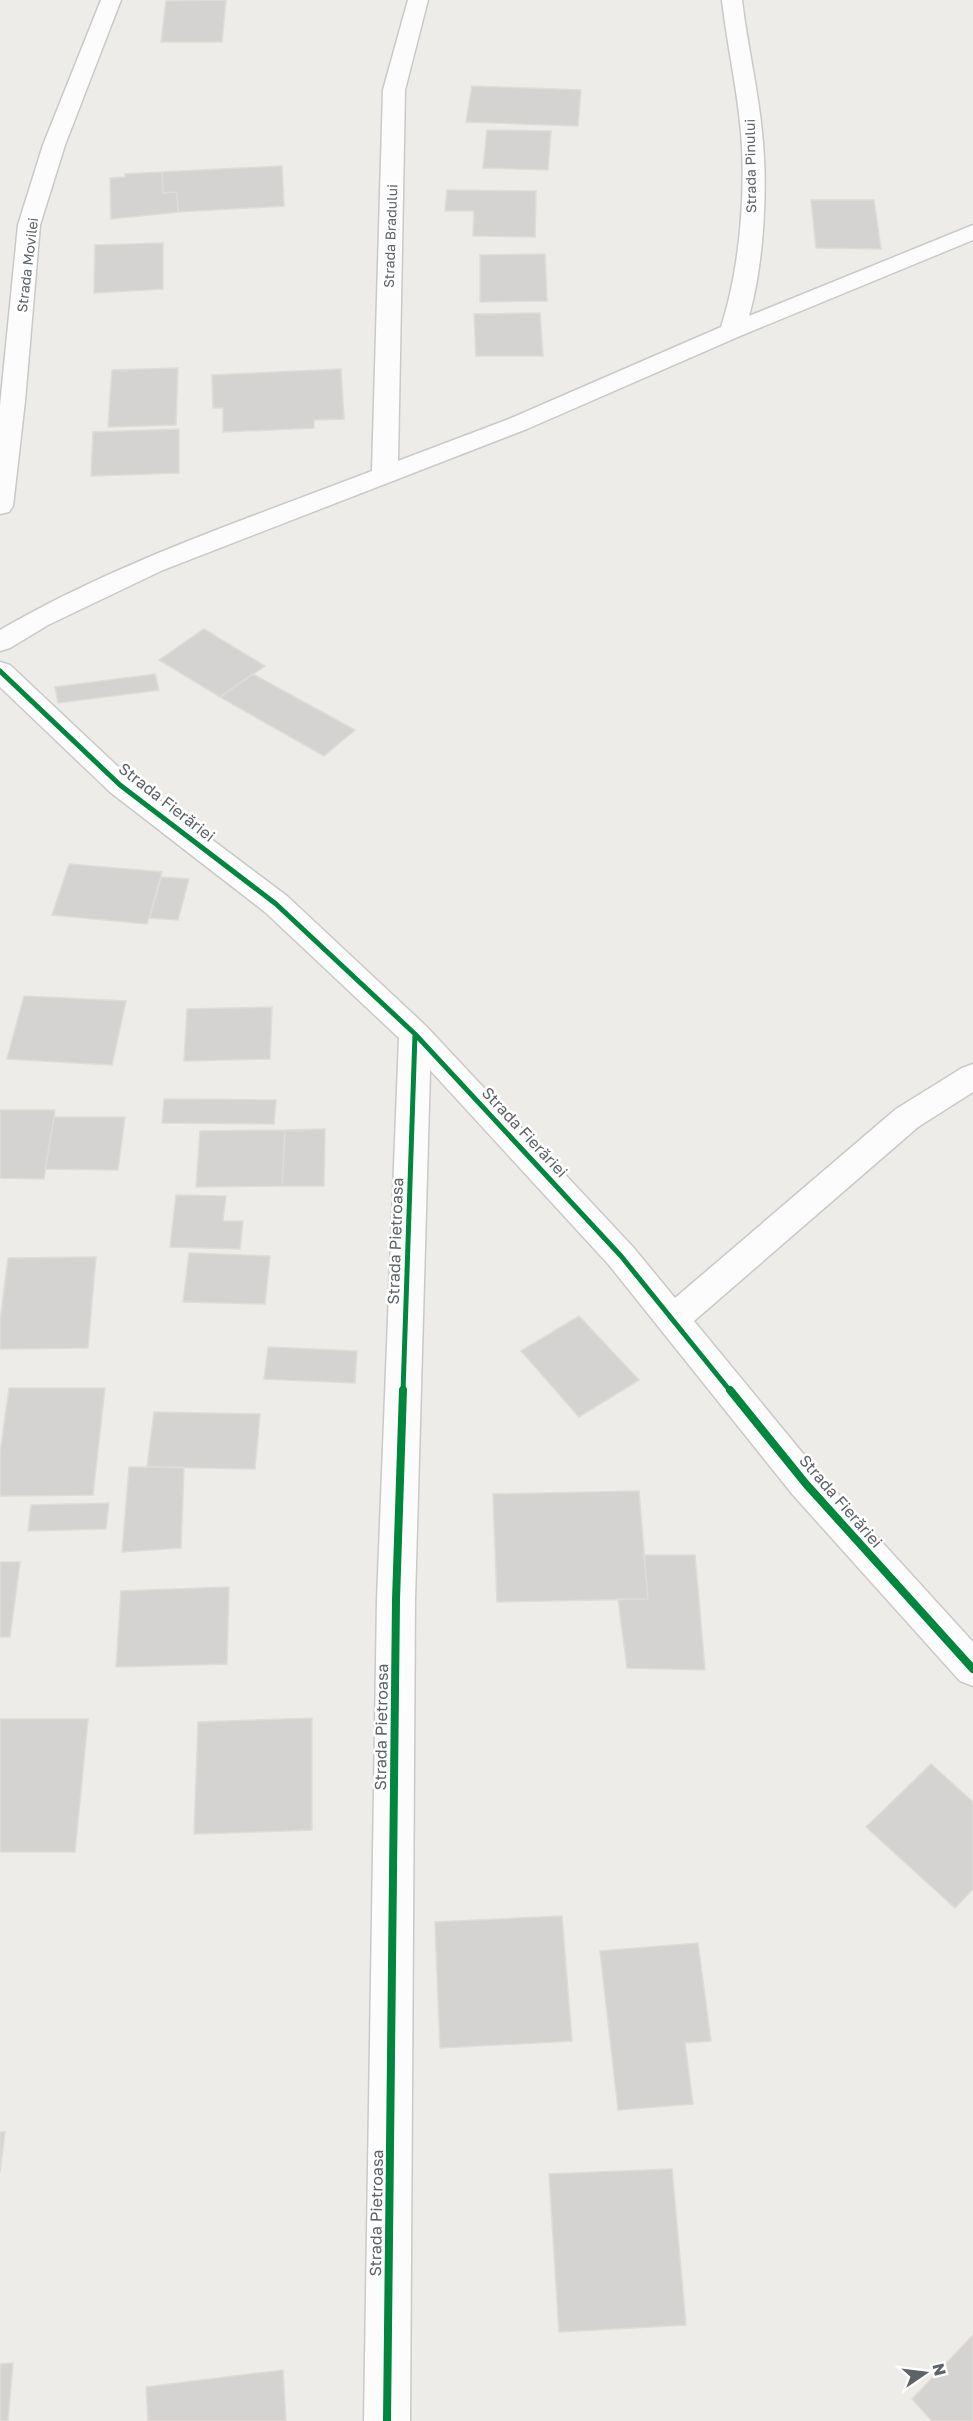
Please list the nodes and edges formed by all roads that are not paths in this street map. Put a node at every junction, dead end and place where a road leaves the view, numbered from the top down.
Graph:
1 (111, 0) edge
2 (418, 0) edge
3 (732, 0) edge
4 (973, 232) edge
5 (732, 331) junction
6 (386, 476) junction
7 (0, 506) edge
8 (0, 642) edge
9 (0, 671) edge
10 (415, 1034) junction
11 (973, 1076) edge
12 (673, 1319) junction
13 (973, 1669) edge
14 (387, 2421) edge

1 - 7 street, Strada Movilei
2 - 6 street, Strada Bradului
3 - 5 street, Strada Pinului
4 - 5 street
5 - 6 street
6 - 8 street
9 - 10 street, Strada Fierăriei
10 - 12 street, Strada Fierăriei
10 - 14 street, Strada Pietroasa
11 - 12 street
12 - 13 street, Strada Fierăriei

